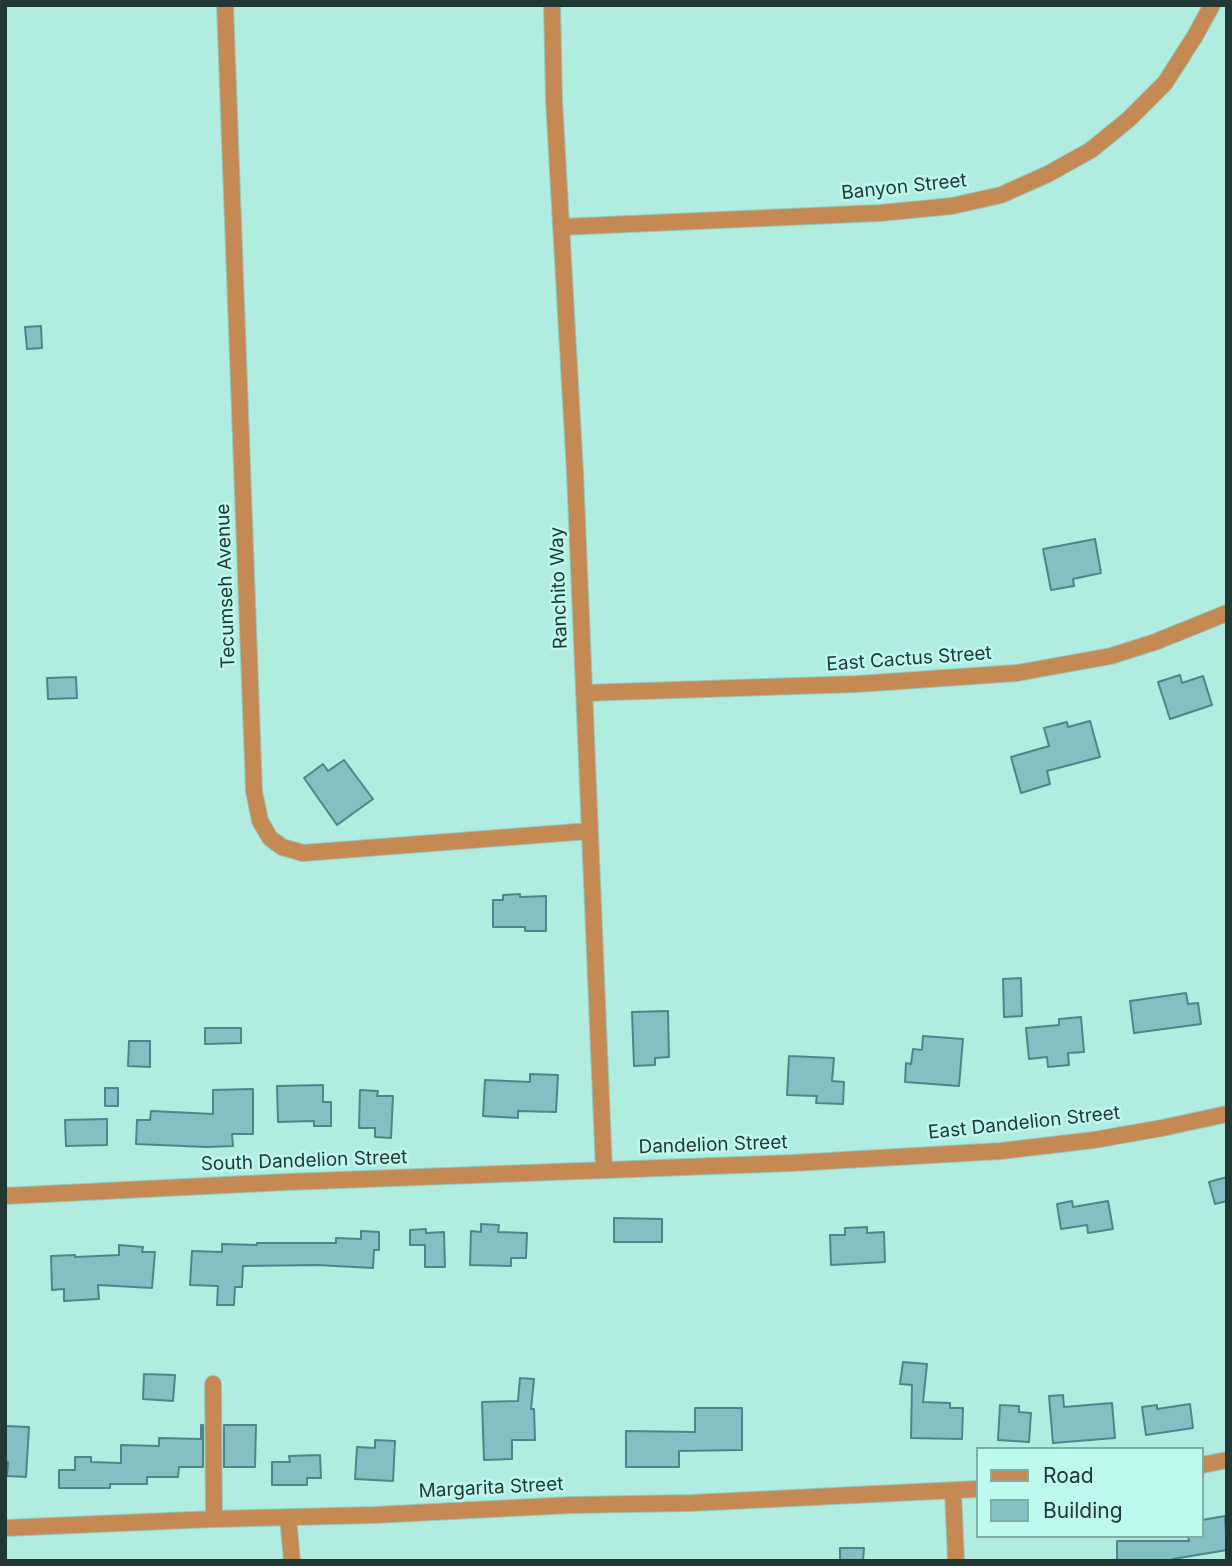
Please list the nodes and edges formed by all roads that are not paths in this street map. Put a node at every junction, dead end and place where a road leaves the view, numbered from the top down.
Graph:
1 (225, 5) edge
2 (552, 5) edge
3 (1212, 5) edge
4 (561, 227) junction
5 (1227, 613) edge
6 (584, 693) junction
7 (589, 831) junction
8 (1227, 1114) edge
9 (825, 1161) joint
10 (604, 1170) junction
11 (5, 1196) edge
12 (213, 1384) dead end
13 (1227, 1460) edge
14 (1204, 1465) edge
15 (976, 1489) edge
16 (953, 1490) junction
17 (288, 1517) junction
18 (214, 1518) junction
19 (5, 1528) edge
20 (292, 1561) edge
21 (956, 1561) edge

1 - 7 street, Tecumseh Avenue
2 - 4 street, Ranchito Way
3 - 4 street, Banyon Street
4 - 6 street, Ranchito Way
5 - 6 street, East Cactus Street
6 - 7 street, Ranchito Way
7 - 10 street, Ranchito Way
8 - 9 street, East Dandelion Street
9 - 10 street, Dandelion Street
10 - 11 street, South Dandelion Street
12 - 18 street
13 - 14 street
15 - 16 street, Margarita Street
16 - 17 street, Margarita Street
16 - 21 street
17 - 18 street, Margarita Street
17 - 20 street
18 - 19 street, Margarita Street

